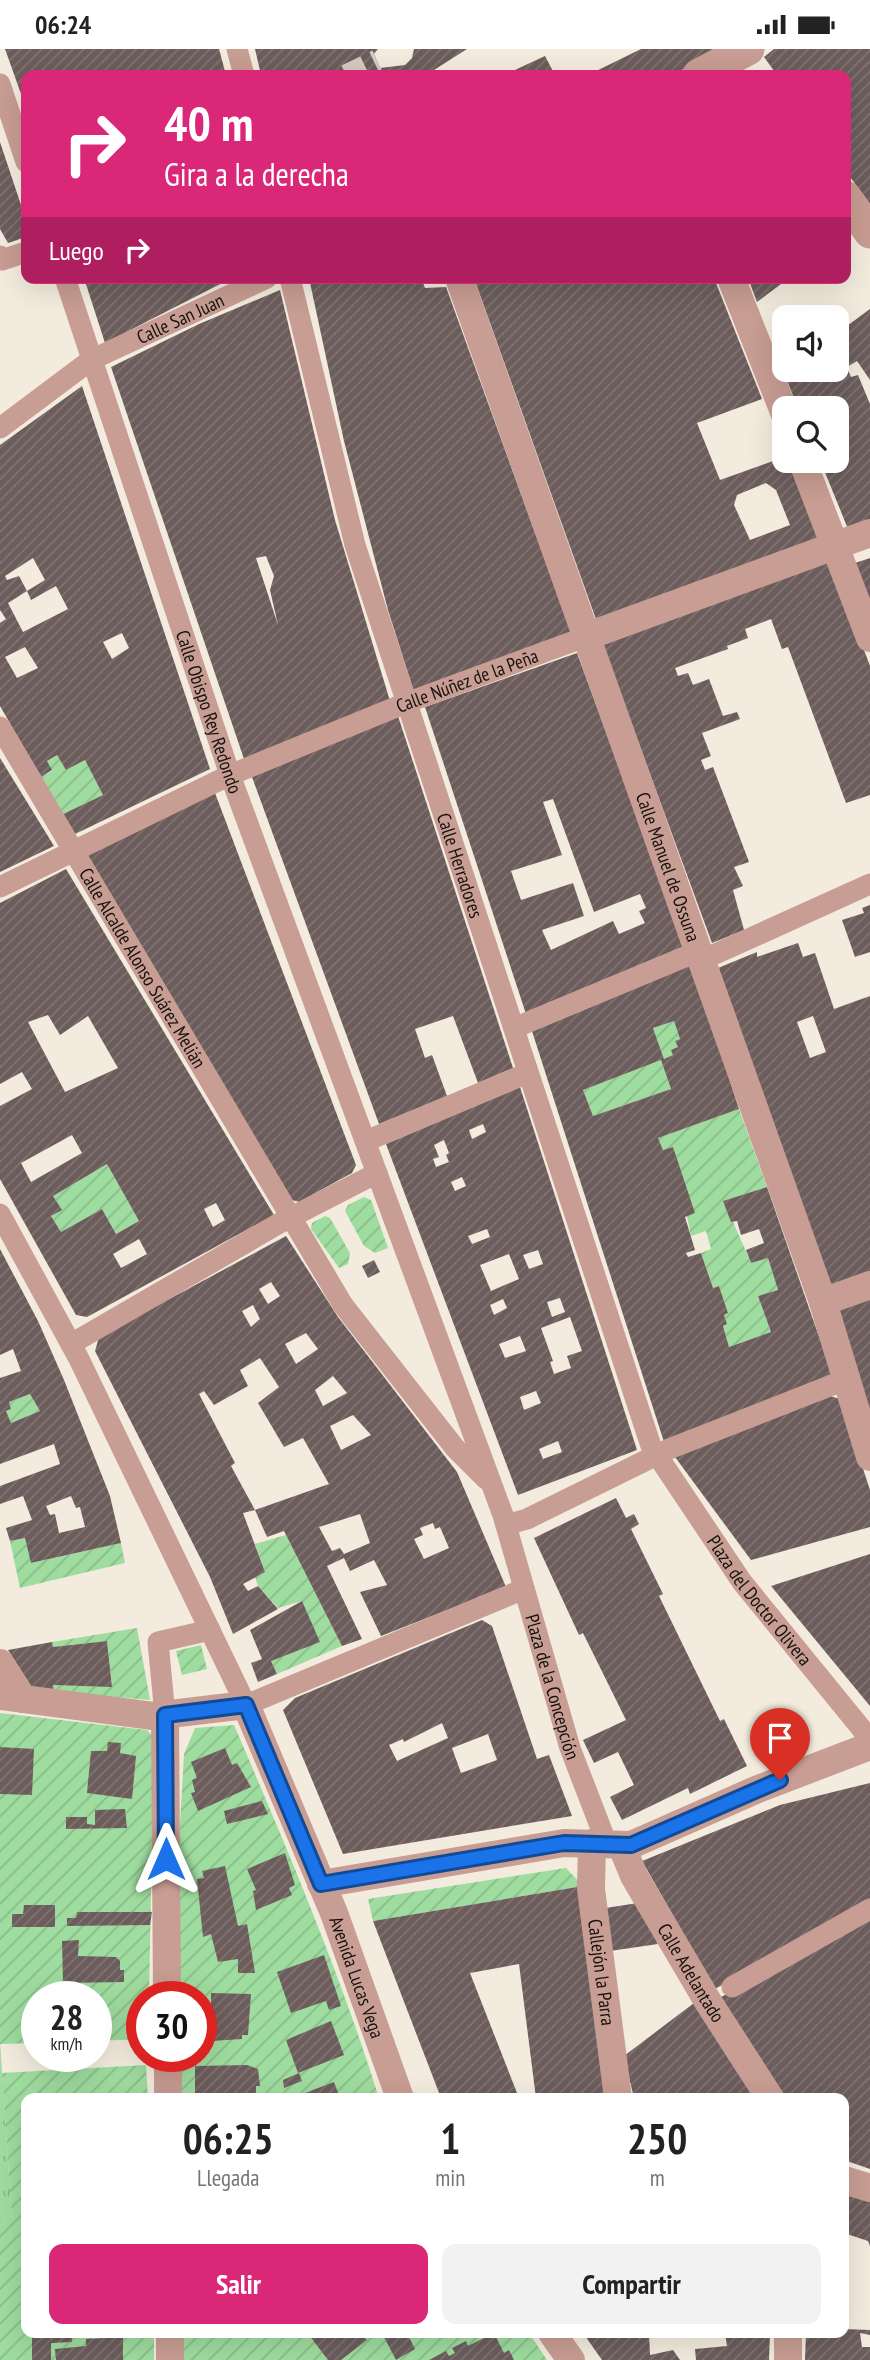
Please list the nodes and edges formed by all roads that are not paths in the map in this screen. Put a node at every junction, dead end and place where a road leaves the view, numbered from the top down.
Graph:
1 (237, 49) edge
2 (748, 56) edge
3 (243, 70) edge
4 (712, 70) edge
5 (0, 84) edge
6 (21, 147) edge
7 (851, 205) edge
8 (870, 232) edge
9 (21, 254) edge
10 (0, 256) edge
11 (67, 284) edge
12 (254, 284) edge
13 (291, 284) edge
14 (461, 284) edge
15 (733, 284) edge
16 (92, 359) junction
17 (778, 396) edge
18 (0, 428) edge
19 (807, 473) edge
20 (870, 533) edge
21 (835, 545) junction
22 (585, 637) junction
23 (870, 638) edge
24 (406, 703) junction
25 (0, 727) edge
26 (230, 775) junction
27 (71, 851) junction
28 (870, 884) edge
29 (0, 887) edge
30 (700, 955) junction
31 (514, 1028) junction
32 (528, 1073) junction
33 (366, 1141) junction
34 (377, 1173) junction
35 (0, 1214) edge
36 (284, 1217) junction
37 (870, 1285) edge
38 (823, 1302) junction
39 (75, 1352) junction
40 (845, 1380) junction
41 (659, 1450) junction
42 (870, 1457) edge
43 (491, 1483) junction
44 (506, 1525) junction
45 (524, 1589) junction
46 (210, 1630) junction
47 (0, 1663) edge
48 (12, 1697) edge
49 (246, 1705) junction
50 (159, 1716) junction
51 (870, 1739) edge
52 (870, 1746) edge
53 (610, 1844) junction
54 (321, 1884) junction
55 (870, 1909) edge
56 (167, 1981) edge
57 (732, 1987) dead end
58 (168, 2072) edge
59 (168, 2093) edge
60 (398, 2093) edge
61 (617, 2093) edge
62 (767, 2093) edge
63 (849, 2182) edge
64 (870, 2188) edge
65 (170, 2338) edge
66 (556, 2338) edge
67 (788, 2338) edge
68 (170, 2360) edge
69 (571, 2360) edge
70 (788, 2360) edge

1 - 3 street
2 - 4 street
5 - 6 street
7 - 8 street
9 - 10 street
11 - 16 street, Calle Obispo Rey Redondo
12 - 16 street, Calle San Juan
13 - 24 street, Calle Herradores
14 - 22 street, Calle Manuel de Ossuna
15 - 17 street
16 - 18 street, Calle San Juan
16 - 26 street, Calle Obispo Rey Redondo
19 - 21 street
20 - 21 street, Calle Núñez de la Peña
21 - 22 street, Calle Núñez de la Peña
21 - 23 street
22 - 24 street, Calle Núñez de la Peña
22 - 30 street, Calle Manuel de Ossuna
24 - 26 street, Calle Núñez de la Peña
24 - 31 street, Calle Herradores
25 - 27 street, Calle Alcalde Alonso Suárez Melián
26 - 27 street, Calle Núñez de la Peña
26 - 33 street, Calle Obispo Rey Redondo
27 - 29 street, Calle Núñez de la Peña
27 - 36 street, Calle Alcalde Alonso Suárez Melián
28 - 30 street
30 - 31 street
30 - 38 street, Calle Manuel de Ossuna
31 - 32 street, Calle Herradores
32 - 33 street
32 - 41 street, Calle Herradores
33 - 34 street, Plaza de la Concepción
34 - 36 street
34 - 43 street, Plaza de la Concepción
35 - 39 street
36 - 39 street
36 - 43 street, Plaza de la Concepción
37 - 38 street
38 - 40 street, Calle Manuel de Ossuna
39 - 46 street
40 - 41 street
40 - 42 street, Calle Manuel de Ossuna
41 - 44 street
41 - 51 street, Plaza del Doctor Olivera
43 - 44 street, Plaza de la Concepción
44 - 45 street, Plaza de la Concepción
45 - 49 street
45 - 53 street, Plaza de la Concepción
46 - 49 street
46 - 50 street
47 - 48 street
48 - 50 street
49 - 50 street
49 - 54 street, Avenida Lucas Vega
50 - 56 street
52 - 53 street
53 - 54 street
53 - 61 street, Callejón la Parra
53 - 62 street, Calle Adelantado
54 - 60 street, Avenida Lucas Vega
55 - 57 street
58 - 59 street
63 - 64 street
65 - 68 street
66 - 69 street
67 - 70 street

